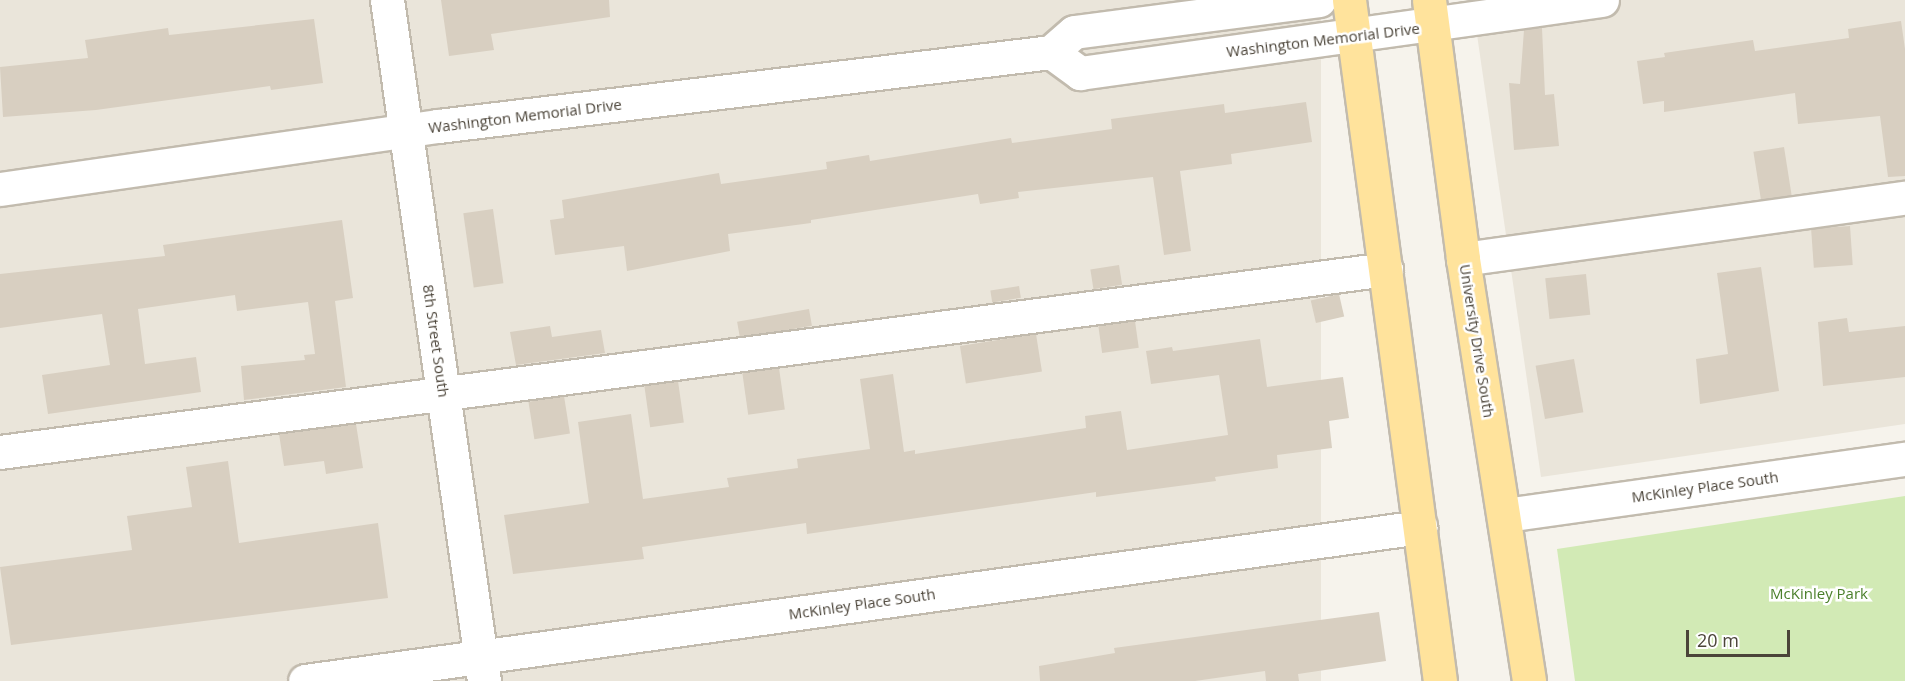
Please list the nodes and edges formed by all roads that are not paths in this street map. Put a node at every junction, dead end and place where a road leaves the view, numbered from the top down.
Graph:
1 (387, 0) edge
2 (1319, 0) edge
3 (1349, 0) edge
4 (1602, 0) edge
5 (1431, 13) edge
6 (1355, 34) junction
7 (1051, 52) junction
8 (406, 130) junction
9 (0, 189) edge
10 (1905, 198) edge
11 (1463, 259) junction
12 (1386, 269) junction
13 (443, 393) junction
14 (0, 452) edge
15 (1905, 459) edge
16 (1505, 515) junction
17 (1420, 527) junction
18 (482, 669) edge
19 (305, 681) edge
20 (1440, 681) edge
21 (1529, 681) edge

1 - 8 street, 8th Street South
2 - 7 street
3 - 6 main road
4 - 5 street, Washington Memorial Drive
5 - 6 street, Washington Memorial Drive
5 - 11 main road, University Drive South
6 - 7 street, Washington Memorial Drive
6 - 12 main road
7 - 8 street, Washington Memorial Drive
8 - 9 street, Washington Memorial Drive
8 - 13 street, 8th Street South
10 - 11 street
11 - 16 main road, University Drive South
12 - 13 street
12 - 17 main road
13 - 14 street
13 - 18 street, 8th Street South
15 - 16 street, McKinley Place South
16 - 21 main road, University Drive South
17 - 18 street, McKinley Place South
17 - 20 main road
18 - 19 street, McKinley Place South

